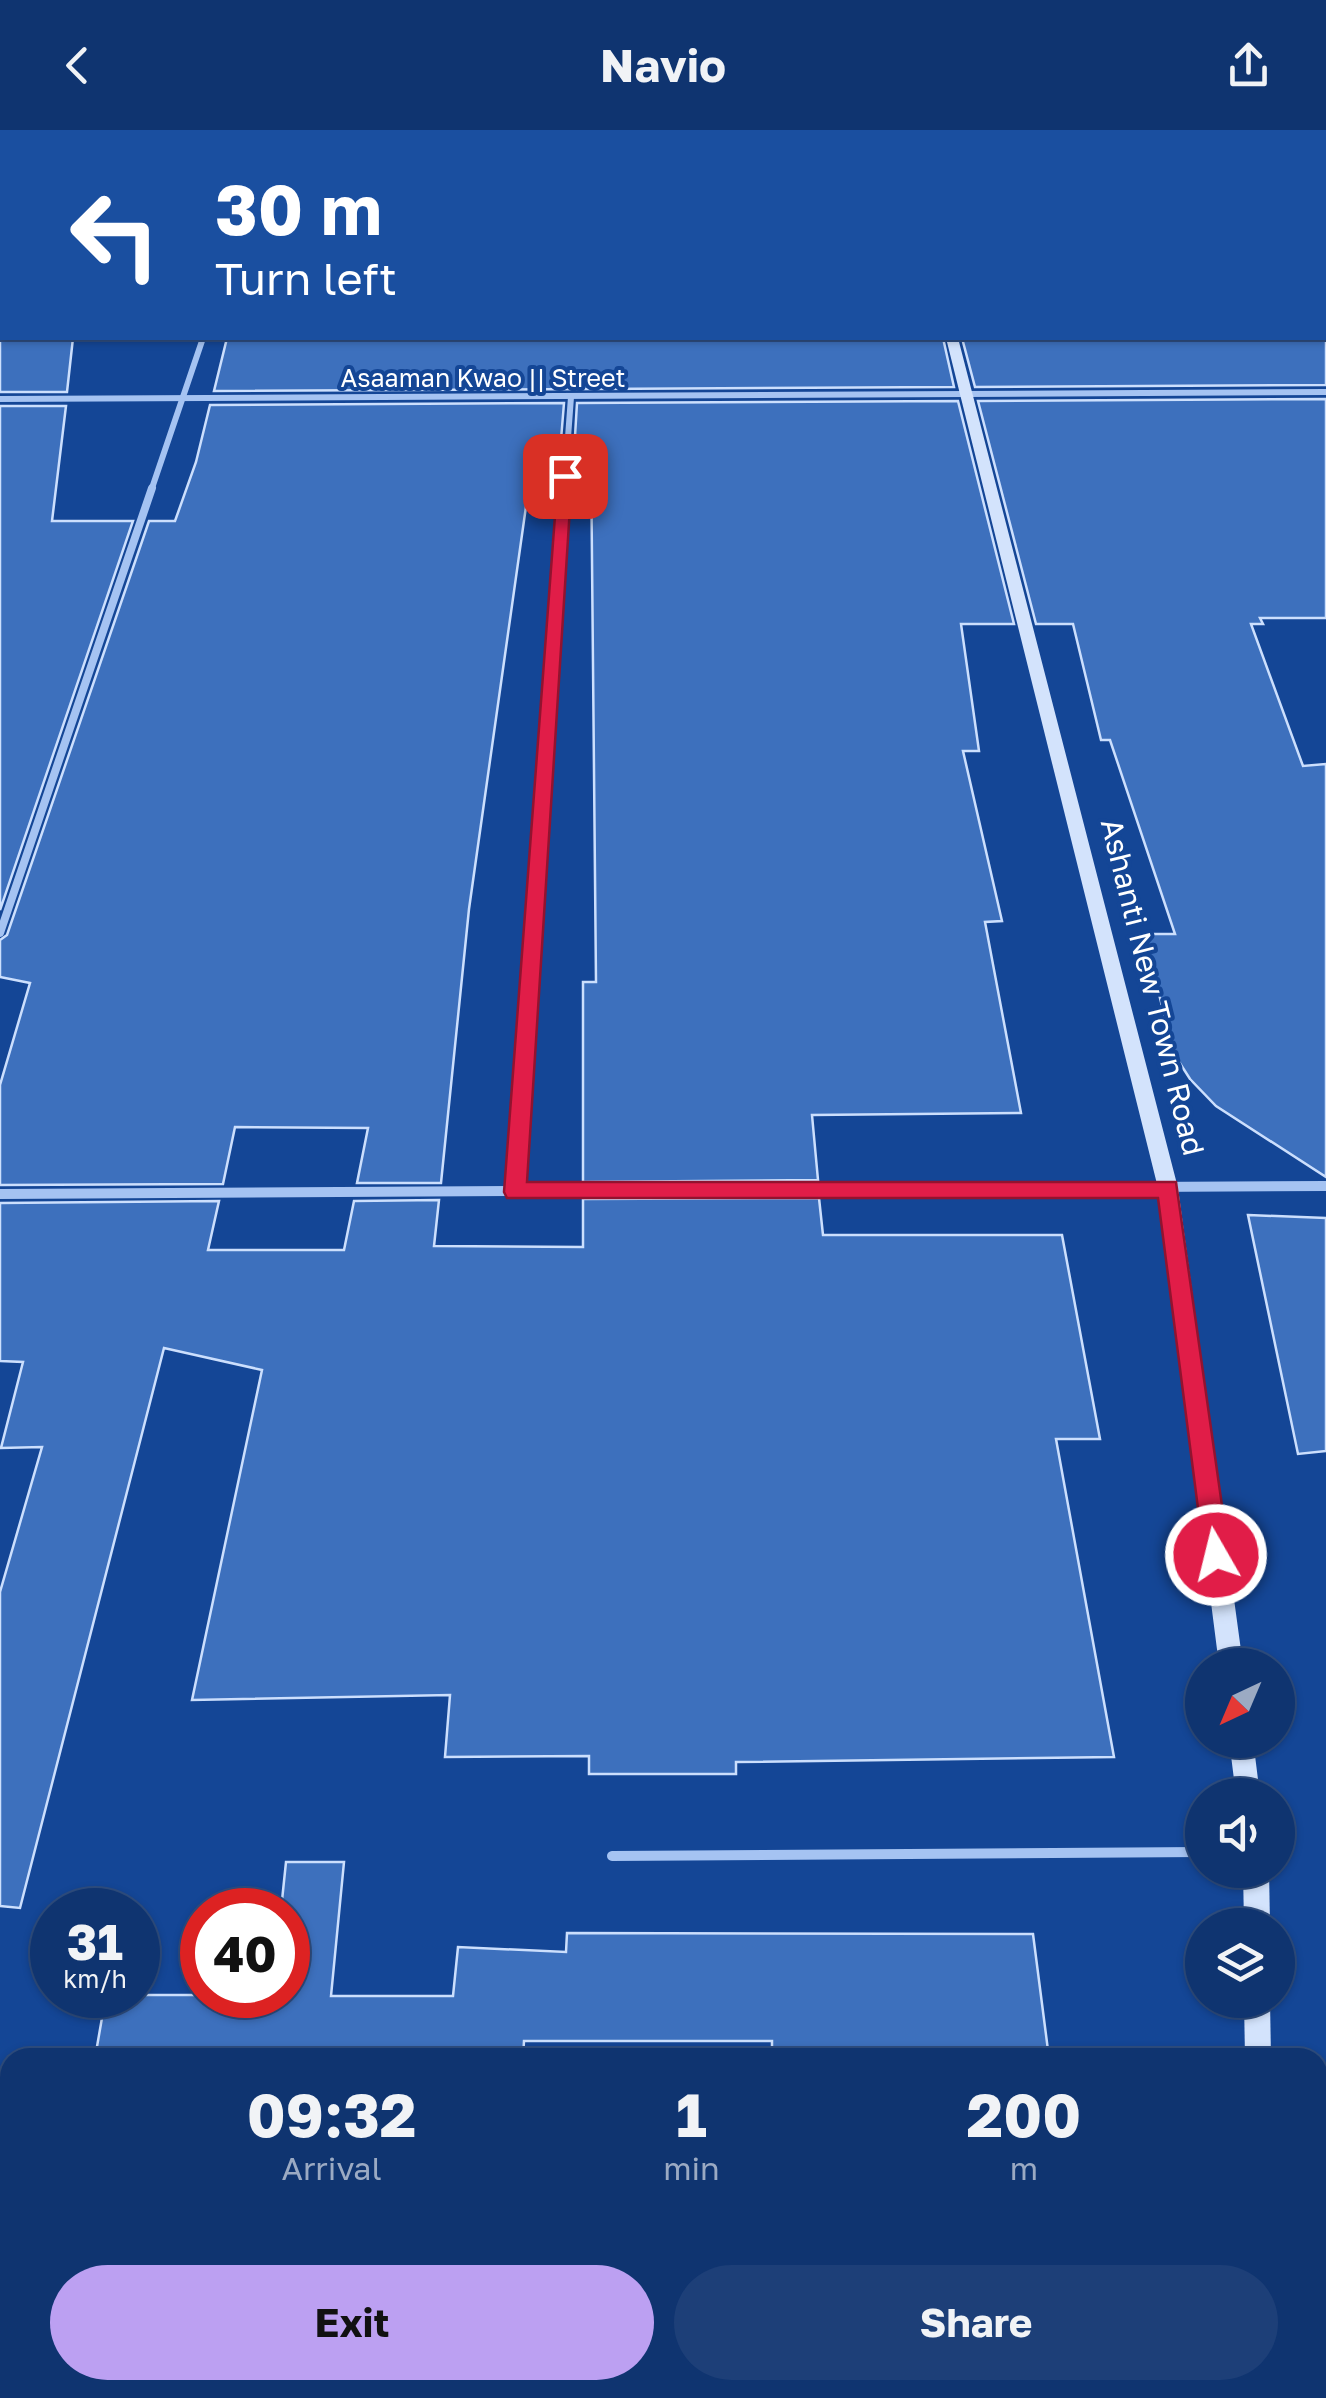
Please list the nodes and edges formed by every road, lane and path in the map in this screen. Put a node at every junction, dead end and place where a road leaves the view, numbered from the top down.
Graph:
1 (202, 340) edge
2 (952, 340) edge
3 (1326, 392) edge
4 (966, 396) junction
5 (571, 397) junction
6 (184, 398) junction
7 (0, 399) edge
8 (0, 934) edge
9 (1326, 1186) edge
10 (1168, 1188) junction
11 (515, 1192) junction
12 (0, 1194) edge
13 (1229, 1648) edge
14 (1185, 1852) edge
15 (612, 1856) dead end
16 (1257, 2018) edge
17 (1258, 2048) edge

1 - 6 street
2 - 4 street, Ashanti New Town Road
3 - 4 street, Asaaman Kwao || Street
4 - 5 street, Asaaman Kwao || Street
4 - 10 street, Ashanti New Town Road
5 - 6 street, Asaaman Kwao || Street
5 - 11 street
6 - 7 street, Asaaman Kwao || Street
6 - 8 street
9 - 10 street
10 - 11 street
10 - 13 street, Ashanti New Town Road
11 - 12 street
14 - 15 lane
16 - 17 street

